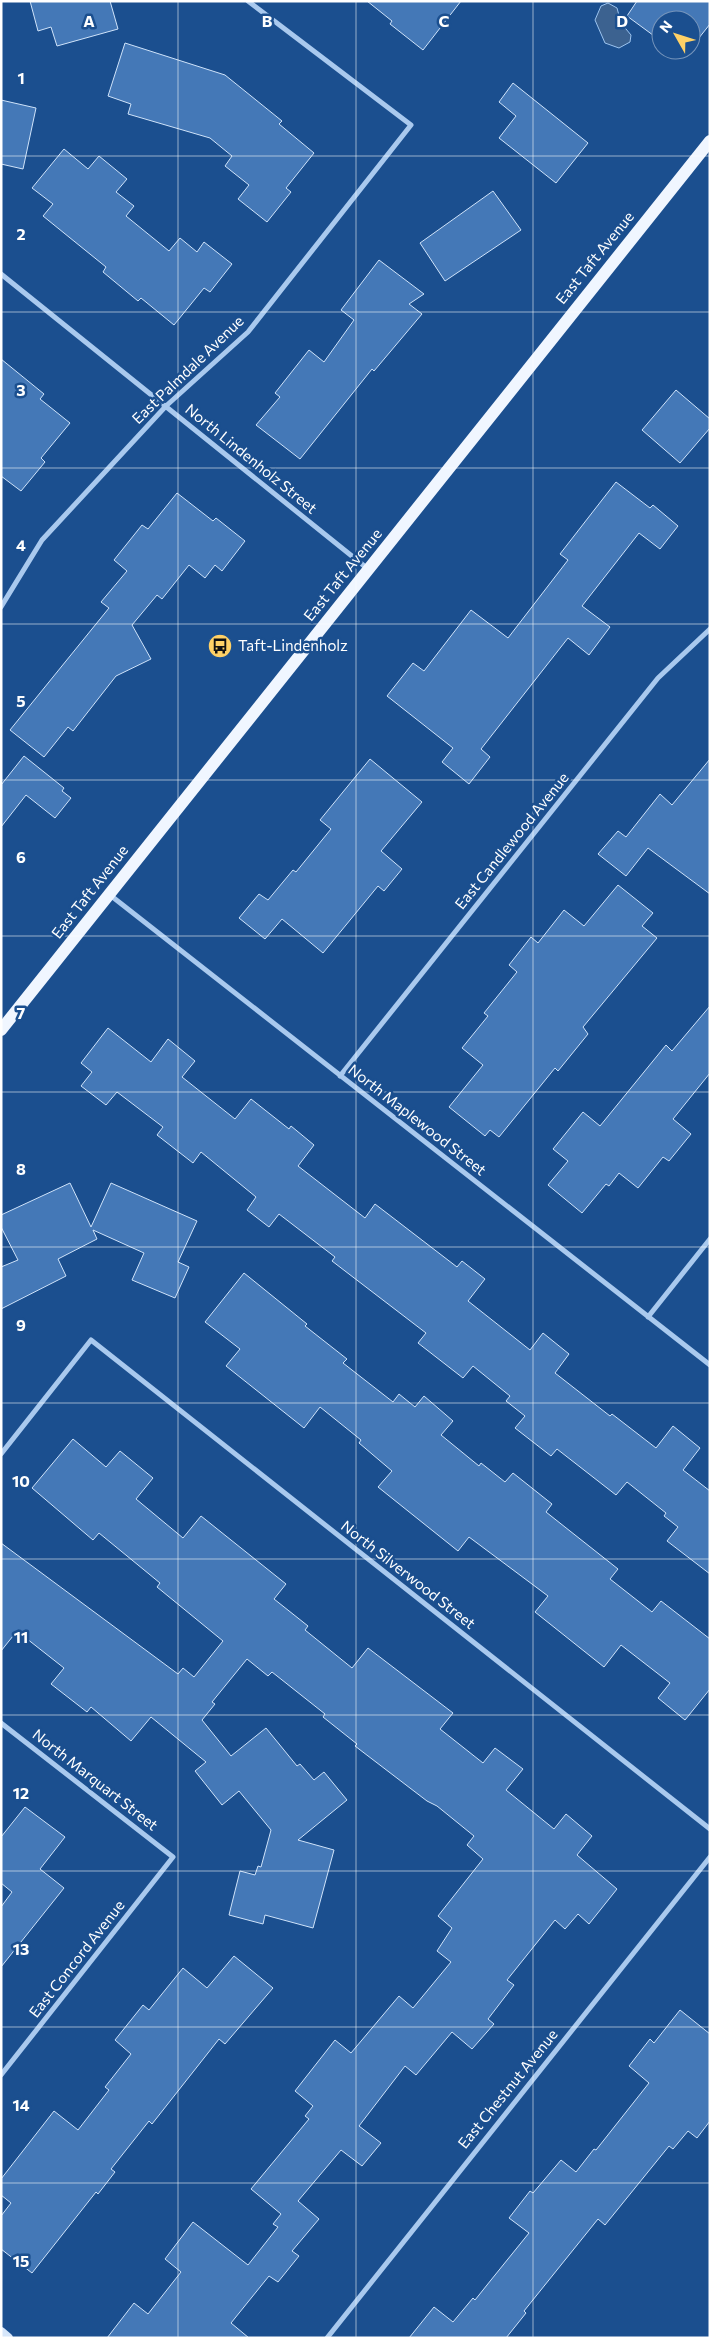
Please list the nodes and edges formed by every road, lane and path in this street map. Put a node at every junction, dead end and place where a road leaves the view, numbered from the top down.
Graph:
1 (248, 1) edge
2 (710, 141) edge
3 (1, 274) edge
4 (166, 406) junction
5 (368, 569) junction
6 (1, 607) edge
7 (710, 628) edge
8 (109, 894) junction
9 (1, 1030) edge
10 (340, 1076) junction
11 (710, 1239) edge
12 (648, 1317) junction
13 (710, 1365) edge
14 (1, 1454) edge
15 (1, 1723) edge
16 (710, 1829) edge
17 (173, 1857) joint
18 (710, 1857) edge
19 (1, 2076) edge
20 (1, 2332) edge
21 (8, 2338) edge
22 (327, 2338) edge

1 - 4 street, East Palmdale Avenue
2 - 5 main road, East Taft Avenue
3 - 4 street, North Lindenholz Street
4 - 5 street, North Lindenholz Street
4 - 6 street, East Palmdale Avenue
5 - 8 main road, East Taft Avenue
7 - 10 street, East Candlewood Avenue
8 - 9 main road, East Taft Avenue
8 - 10 street, North Maplewood Street
10 - 12 street, North Maplewood Street
11 - 12 street
12 - 13 street, North Maplewood Street
14 - 16 street, North Silverwood Street
15 - 17 street, North Marquart Street
17 - 19 street, East Concord Avenue
18 - 22 street, East Chestnut Avenue
20 - 21 street

